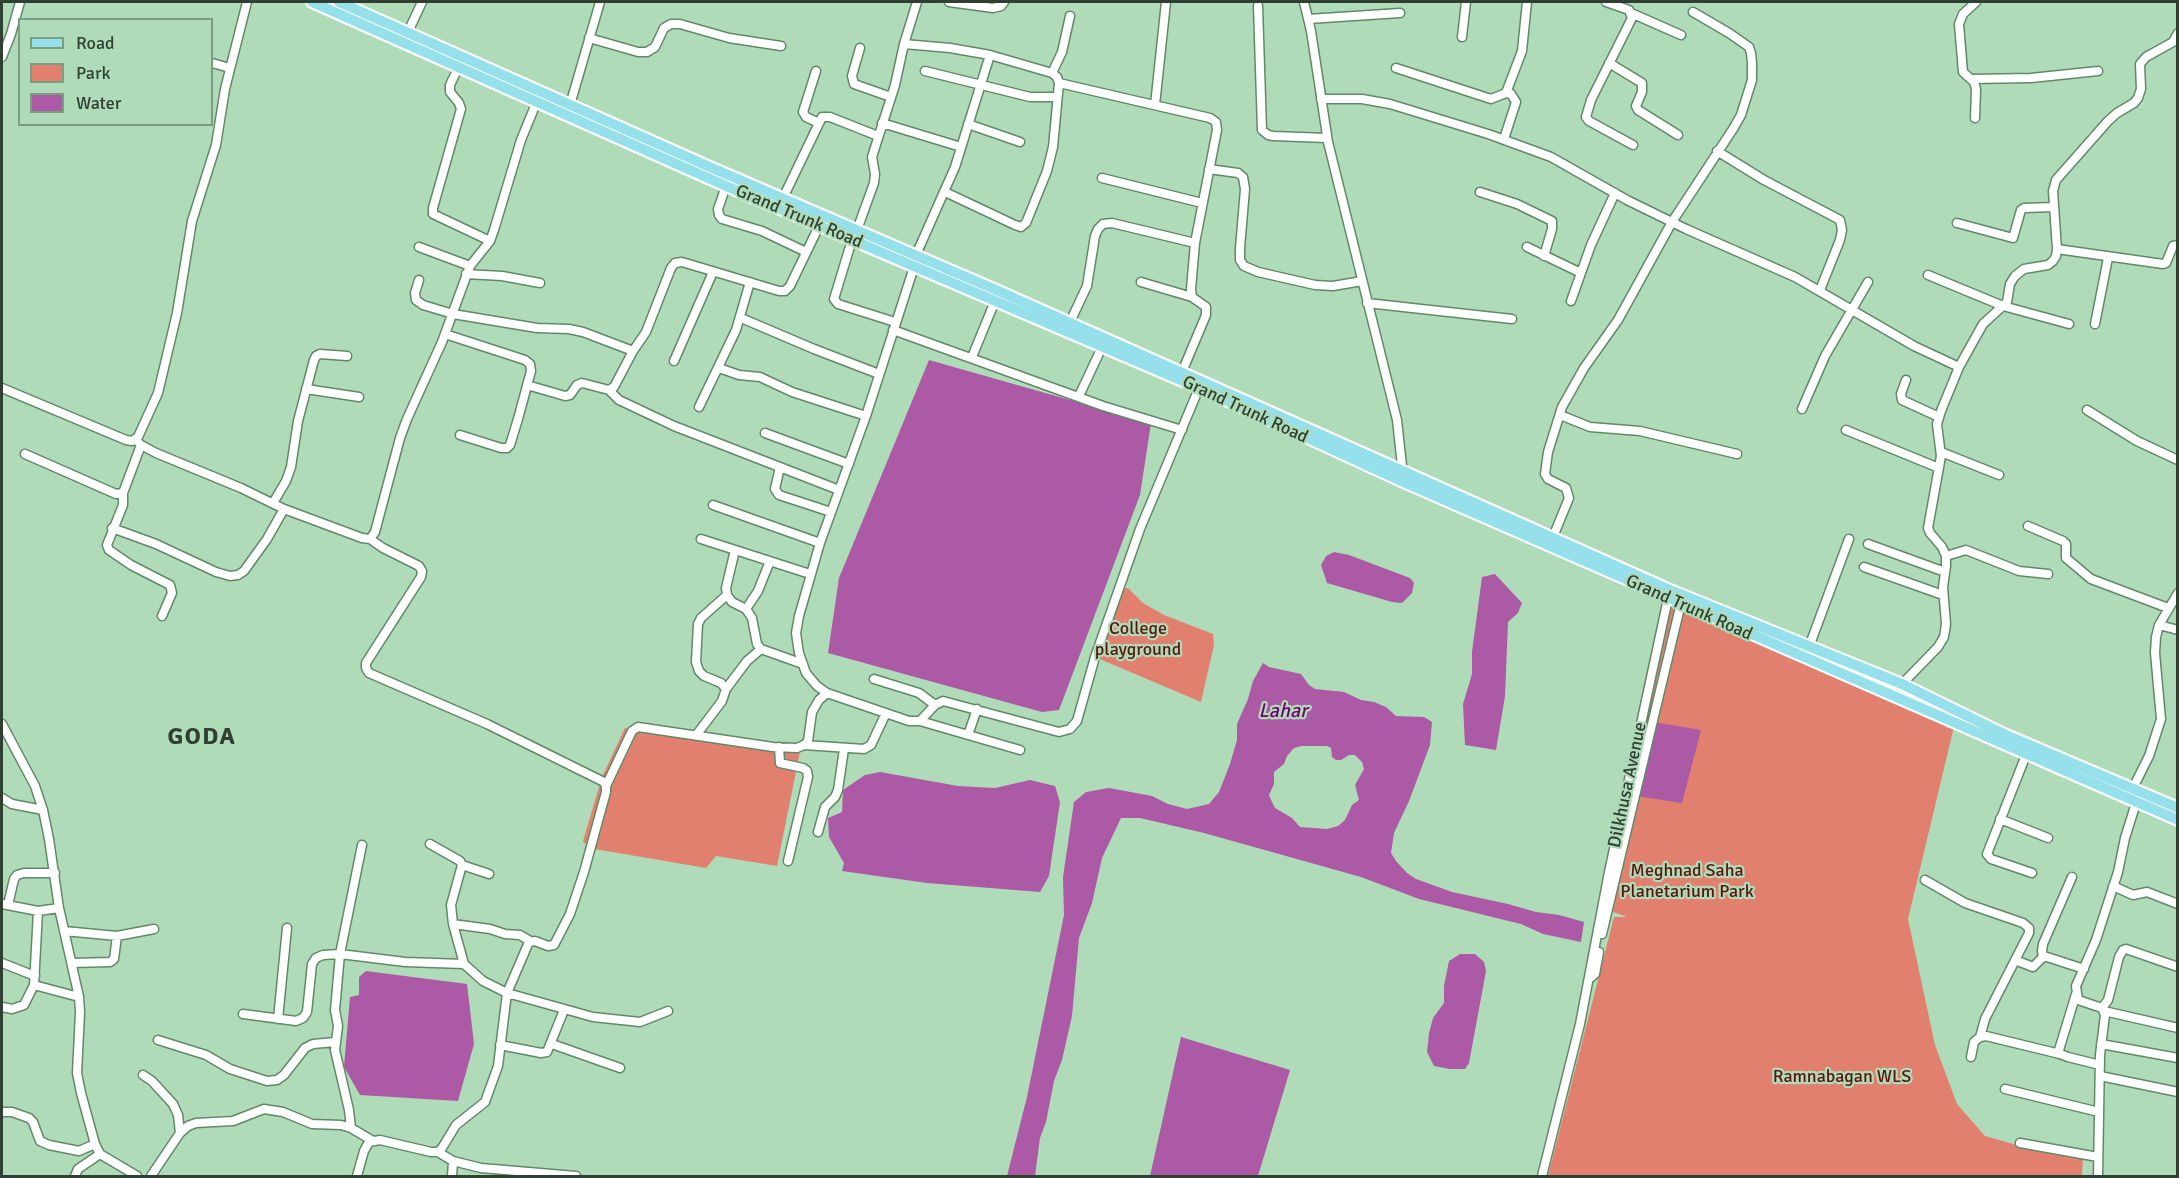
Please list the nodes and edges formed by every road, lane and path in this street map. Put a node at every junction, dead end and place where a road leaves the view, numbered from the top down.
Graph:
1 (20, 2) edge
2 (247, 2) edge
3 (312, 2) edge
4 (339, 2) edge
5 (422, 2) edge
6 (600, 2) edge
7 (917, 2) edge
8 (949, 2) edge
9 (1004, 2) edge
10 (1166, 2) edge
11 (1304, 2) edge
12 (1466, 2) edge
13 (1527, 2) edge
14 (1606, 2) edge
15 (1976, 2) edge
16 (1258, 6) dead end
17 (1693, 12) dead end
18 (1400, 13) dead end
19 (1631, 13) junction
20 (1070, 16) dead end
21 (1308, 19) junction
22 (408, 32) junction
23 (2178, 33) edge
24 (1681, 35) dead end
25 (1462, 37) dead end
26 (589, 38) junction
27 (2175, 43) edge
28 (904, 44) junction
29 (781, 46) dead end
30 (860, 48) dead end
31 (990, 55) junction
32 (2, 57) edge
33 (213, 63) edge
34 (1610, 63) junction
35 (459, 66) junction
36 (230, 68) junction
37 (1396, 68) dead end
38 (816, 71) dead end
39 (925, 71) dead end
40 (2098, 71) dead end
41 (1052, 73) junction
42 (1972, 79) junction
43 (1059, 83) junction
44 (981, 85) junction
45 (1506, 93) junction
46 (891, 97) junction
47 (1056, 97) junction
48 (1321, 99) junction
49 (537, 101) junction
50 (570, 105) junction
51 (1155, 105) junction
52 (1975, 118) dead end
53 (819, 123) junction
54 (882, 123) junction
55 (968, 124) junction
56 (215, 125) edge
57 (1678, 135) dead end
58 (878, 136) junction
59 (1328, 138) junction
60 (1504, 140) junction
61 (1020, 142) dead end
62 (1633, 145) dead end
63 (961, 147) junction
64 (1717, 151) junction
65 (1209, 169) junction
66 (1102, 178) dead end
67 (726, 186) junction
68 (945, 192) junction
69 (1480, 192) dead end
70 (1615, 193) junction
71 (783, 198) junction
72 (1202, 203) junction
73 (2053, 207) junction
74 (1672, 222) junction
75 (1957, 223) dead end
76 (819, 226) junction
77 (855, 235) junction
78 (490, 241) junction
79 (1195, 243) junction
80 (2178, 245) edge
81 (419, 247) dead end
82 (882, 247) junction
83 (1527, 247) dead end
84 (2057, 249) junction
85 (806, 252) junction
86 (916, 255) junction
87 (1544, 256) junction
88 (2108, 258) junction
89 (914, 267) junction
90 (468, 270) junction
91 (713, 272) junction
92 (1581, 273) junction
93 (1928, 275) dead end
94 (419, 280) dead end
95 (1362, 281) junction
96 (750, 282) junction
97 (1141, 282) dead end
98 (1868, 282) dead end
99 (540, 283) dead end
100 (1820, 290) junction
101 (1192, 297) junction
102 (995, 301) junction
103 (1571, 301) dead end
104 (1367, 303) junction
105 (2003, 306) junction
106 (1853, 309) junction
107 (453, 314) junction
108 (741, 318) junction
109 (1512, 319) dead end
110 (1070, 322) junction
111 (2069, 324) dead end
112 (2095, 324) dead end
113 (894, 326) junction
114 (445, 334) junction
115 (1102, 347) junction
116 (633, 351) junction
117 (346, 356) dead end
118 (972, 357) junction
119 (674, 361) dead end
120 (1959, 367) junction
121 (719, 368) junction
122 (1182, 372) junction
123 (879, 374) junction
124 (1906, 380) dead end
125 (527, 385) junction
126 (2, 388) edge
127 (1199, 388) junction
128 (306, 389) junction
129 (609, 390) junction
130 (1079, 396) junction
131 (359, 397) dead end
132 (699, 407) dead end
133 (1803, 409) dead end
134 (2087, 410) dead end
135 (1560, 415) junction
136 (866, 416) junction
137 (1939, 417) junction
138 (1182, 429) junction
139 (1846, 430) dead end
140 (765, 433) dead end
141 (460, 435) dead end
142 (138, 442) junction
143 (1941, 452) junction
144 (25, 454) dead end
145 (1737, 454) dead end
146 (2178, 460) edge
147 (849, 464) junction
148 (780, 467) junction
149 (1939, 468) junction
150 (1999, 475) dead end
151 (1403, 476) junction
152 (839, 490) junction
153 (123, 494) junction
154 (273, 503) junction
155 (713, 505) dead end
156 (284, 509) junction
157 (831, 512) junction
158 (2028, 526) dead end
159 (112, 528) junction
160 (1552, 537) junction
161 (370, 539) junction
162 (701, 539) dead end
163 (1849, 539) dead end
164 (820, 543) junction
165 (1868, 544) dead end
166 (735, 550) junction
167 (1946, 556) junction
168 (770, 561) junction
169 (1864, 567) dead end
170 (1945, 572) junction
171 (810, 574) junction
172 (2048, 574) dead end
173 (2178, 593) edge
174 (1669, 595) junction
175 (1943, 595) junction
176 (727, 596) junction
177 (1682, 600) junction
178 (2168, 608) junction
179 (746, 609) junction
180 (162, 616) dead end
181 (2159, 625) junction
182 (2178, 630) edge
183 (1809, 647) junction
184 (762, 649) junction
185 (803, 664) junction
186 (874, 679) dead end
187 (1902, 684) junction
188 (726, 689) junction
189 (827, 693) junction
190 (935, 705) junction
191 (977, 709) junction
192 (886, 713) junction
193 (920, 721) junction
194 (2, 724) edge
195 (697, 734) junction
196 (968, 735) junction
197 (2, 744) edge
198 (804, 746) junction
199 (14, 747) junction
200 (779, 747) junction
201 (844, 749) junction
202 (1020, 750) dead end
203 (2026, 755) junction
204 (606, 786) junction
205 (2133, 788) junction
206 (2, 802) edge
207 (2136, 803) junction
208 (2178, 808) edge
209 (43, 810) junction
210 (2000, 819) junction
211 (2178, 820) edge
212 (818, 832) dead end
213 (2048, 838) dead end
214 (430, 844) dead end
215 (362, 845) dead end
216 (788, 861) dead end
217 (462, 865) junction
218 (55, 873) junction
219 (1613, 873) junction
220 (2032, 873) dead end
221 (489, 874) dead end
222 (2072, 877) dead end
223 (1925, 880) dead end
224 (2113, 886) junction
225 (5, 904) edge
226 (2178, 904) edge
227 (59, 909) junction
228 (38, 911) junction
229 (453, 924) junction
230 (287, 928) dead end
231 (153, 929) dead end
232 (64, 931) junction
233 (117, 936) junction
234 (530, 941) junction
235 (340, 954) junction
236 (2043, 957) junction
237 (2015, 960) junction
238 (2, 963) edge
239 (72, 963) junction
240 (464, 964) junction
241 (2178, 967) edge
242 (2084, 969) junction
243 (35, 980) junction
244 (507, 993) junction
245 (2076, 994) junction
246 (79, 997) junction
247 (2, 1007) edge
248 (564, 1010) junction
249 (2103, 1010) junction
250 (668, 1011) dead end
251 (243, 1014) dead end
252 (278, 1019) junction
253 (2178, 1028) edge
254 (1980, 1037) junction
255 (159, 1040) dead end
256 (335, 1042) junction
257 (552, 1044) junction
258 (2101, 1044) junction
259 (500, 1046) junction
260 (2060, 1054) junction
261 (1971, 1057) dead end
262 (2178, 1058) edge
263 (2100, 1065) junction
264 (620, 1068) dead end
265 (143, 1075) dead end
266 (2100, 1076) junction
267 (2006, 1089) dead end
268 (2178, 1092) edge
269 (2, 1112) edge
270 (2099, 1112) junction
271 (351, 1128) junction
272 (180, 1132) junction
273 (372, 1141) junction
274 (2020, 1143) dead end
275 (95, 1144) junction
276 (438, 1152) junction
277 (100, 1154) junction
278 (2098, 1157) junction
279 (453, 1161) junction
280 (75, 1176) edge
281 (136, 1176) edge
282 (151, 1176) edge
283 (357, 1176) edge
284 (452, 1176) edge
285 (576, 1176) edge
286 (1542, 1176) edge
287 (2097, 1176) edge

1 - 32 street
2 - 36 street
3 - 35 main road, Grand Trunk Road
4 - 22 main road, Grand Trunk Road
5 - 22 street
6 - 26 street
7 - 28 street
8 - 9 street
10 - 51 street
11 - 21 street
12 - 25 street
13 - 45 street
14 - 19 street
15 - 42 street
16 - 59 street
17 - 64 street
18 - 21 street
19 - 24 street
19 - 34 street
20 - 41 street
21 - 48 street
22 - 50 main road, Grand Trunk Road
23 - 27 street
26 - 29 street
26 - 50 street
27 - 73 street
28 - 31 street
28 - 46 street
30 - 46 street
31 - 41 street
31 - 44 street
33 - 36 street
34 - 57 street
34 - 62 street
35 - 49 main road, Grand Trunk Road
35 - 78 street
36 - 56 street
37 - 45 street
38 - 53 street
39 - 44 street
40 - 42 street
41 - 43 street
42 - 52 street
43 - 47 street
43 - 51 street
44 - 47 street
44 - 55 street
45 - 60 street
46 - 54 street
47 - 68 street
48 - 59 street
48 - 60 street
49 - 67 main road, Grand Trunk Road
49 - 78 street
50 - 71 main road, Grand Trunk Road
51 - 65 street
53 - 58 street
53 - 71 street
54 - 58 street
54 - 63 street
55 - 61 street
55 - 63 street
56 - 142 street
58 - 77 street
59 - 95 street
60 - 70 street
63 - 68 street
64 - 74 street
64 - 100 street
65 - 72 street
65 - 95 street
66 - 72 street
67 - 76 main road, Grand Trunk Road
67 - 85 street
68 - 86 street
69 - 87 street
70 - 74 street
70 - 92 street
71 - 77 main road, Grand Trunk Road
72 - 79 street
73 - 75 street
73 - 84 street
74 - 100 street
74 - 135 street
76 - 77 main road, Grand Trunk Road
76 - 85 street
77 - 82 main road, Grand Trunk Road
77 - 113 street
78 - 90 street
79 - 101 street
79 - 110 street
80 - 88 street
81 - 90 street
82 - 86 main road, Grand Trunk Road
82 - 89 main road, Grand Trunk Road
83 - 87 street
84 - 88 street
84 - 105 street
85 - 96 street
86 - 110 main road, Grand Trunk Road
87 - 92 street
88 - 112 street
89 - 102 main road, Grand Trunk Road
89 - 113 street
90 - 99 street
90 - 107 street
91 - 96 street
91 - 116 street
91 - 119 street
92 - 103 street
93 - 105 street
94 - 107 street
95 - 104 street
96 - 108 street
97 - 101 street
98 - 106 street
100 - 106 street
101 - 122 street
102 - 115 main road, Grand Trunk Road
102 - 118 street
104 - 109 street
104 - 151 street
105 - 111 street
105 - 120 street
106 - 120 street
106 - 133 street
107 - 114 street
107 - 116 street
108 - 121 street
108 - 123 street
110 - 122 main road, Grand Trunk Road
113 - 118 street
113 - 123 street
114 - 125 street
114 - 161 street
115 - 127 main road, Grand Trunk Road
115 - 130 street
116 - 129 street
117 - 128 street
118 - 130 street
120 - 137 street
121 - 132 street
121 - 136 street
122 - 151 main road, Grand Trunk Road
123 - 136 street
124 - 137 street
125 - 129 street
125 - 141 street
126 - 142 street
127 - 138 street
127 - 151 main road, Grand Trunk Road
128 - 131 street
128 - 154 street
129 - 148 street
130 - 138 street
134 - 146 street
135 - 145 street
135 - 160 street
136 - 147 street
137 - 143 street
138 - 191 street
139 - 149 street
140 - 147 street
142 - 153 street
142 - 154 street
143 - 149 street
143 - 150 street
144 - 153 street
147 - 152 street
148 - 152 street
148 - 157 street
149 - 167 street
151 - 160 main road, Grand Trunk Road
151 - 174 main road, Grand Trunk Road
152 - 157 street
153 - 159 street
154 - 156 street
155 - 164 street
156 - 159 street
156 - 161 street
157 - 164 street
158 - 178 street
159 - 180 street
160 - 174 main road, Grand Trunk Road
161 - 204 street
162 - 166 street
163 - 183 street
164 - 171 street
165 - 170 street
166 - 168 street
166 - 176 street
167 - 170 street
167 - 172 street
168 - 171 street
168 - 179 street
169 - 175 street
170 - 175 street
171 - 185 street
173 - 178 street
174 - 177 main road, Grand Trunk Road
174 - 219 street, Dilkhusa Avenue
175 - 187 street
176 - 179 street
176 - 188 street
177 - 183 main road, Grand Trunk Road
177 - 203 main road, Grand Trunk Road
177 - 219 street, Dilkhusa Avenue
178 - 181 street
179 - 184 street
181 - 182 street
181 - 205 street
183 - 187 main road, Grand Trunk Road
184 - 185 street
184 - 188 street
185 - 189 street
186 - 190 street
187 - 205 main road, Grand Trunk Road
188 - 195 street
189 - 192 street
189 - 198 street
190 - 191 street
190 - 193 street
191 - 196 street
192 - 193 street
192 - 201 street
193 - 196 street
194 - 199 street
195 - 200 street
195 - 204 street
196 - 202 street
197 - 199 street
198 - 200 street
198 - 201 street
199 - 209 street
200 - 216 street
201 - 212 street
203 - 207 main road, Grand Trunk Road
203 - 210 street
204 - 234 street
205 - 208 main road, Grand Trunk Road
206 - 209 street
207 - 211 main road, Grand Trunk Road
207 - 224 street
209 - 218 street
210 - 213 street
210 - 220 street
214 - 217 street
215 - 235 street
217 - 221 street
217 - 229 street
218 - 225 street
218 - 227 street
219 - 286 street, Dilkhusa Avenue
222 - 236 street
223 - 237 street
224 - 226 street
224 - 242 street
225 - 228 street
227 - 228 street
227 - 232 street
228 - 243 street
229 - 234 street
229 - 240 street
230 - 252 street
231 - 233 street
232 - 233 street
232 - 239 street
233 - 239 street
234 - 244 street
235 - 240 street
235 - 252 street
235 - 256 street
236 - 237 street
236 - 242 street
237 - 254 street
238 - 243 street
239 - 246 street
240 - 244 street
241 - 249 street
242 - 245 street
243 - 246 street
243 - 247 street
244 - 248 street
244 - 259 street
245 - 249 street
245 - 260 street
246 - 275 street
248 - 250 street
248 - 257 street
249 - 253 street
249 - 258 street
251 - 252 street
254 - 260 street
254 - 261 street
255 - 256 street
256 - 271 street
257 - 259 street
257 - 264 street
258 - 262 street
258 - 263 street
259 - 276 street
260 - 263 street
263 - 266 street
265 - 272 street
266 - 268 street
266 - 270 street
267 - 270 street
269 - 275 street
270 - 278 street
271 - 272 street
271 - 273 street
272 - 282 street
273 - 276 street
273 - 283 street
274 - 278 street
275 - 277 street
276 - 279 street
277 - 280 street
277 - 281 street
278 - 287 street
279 - 284 street
279 - 285 street

